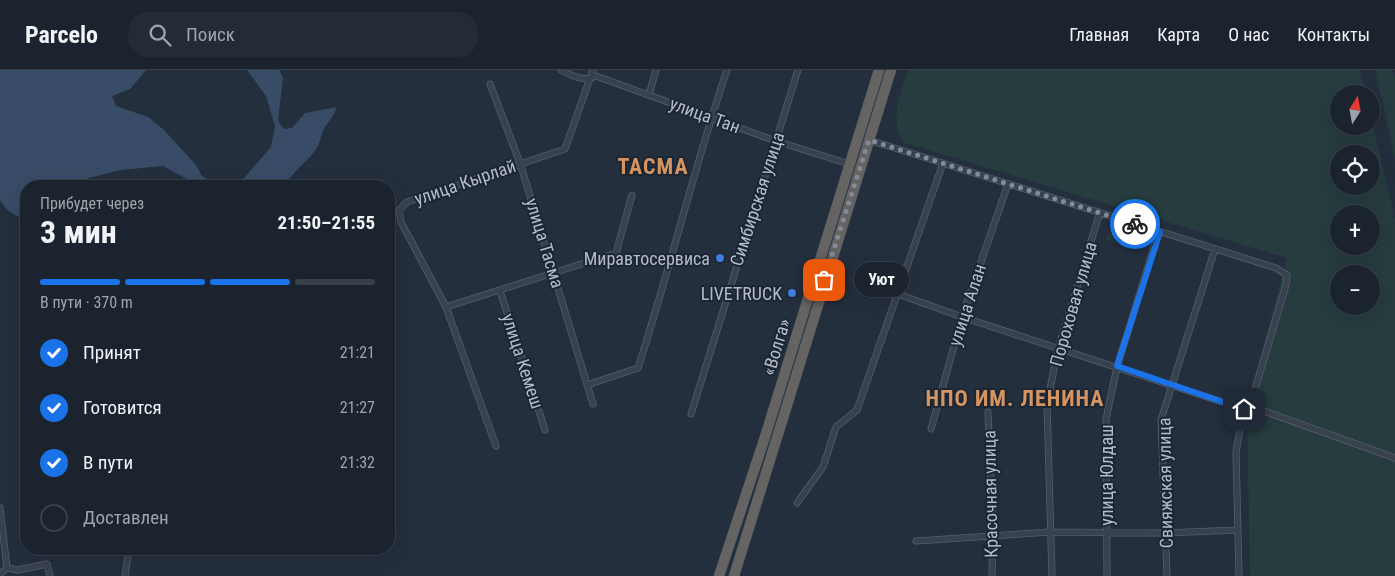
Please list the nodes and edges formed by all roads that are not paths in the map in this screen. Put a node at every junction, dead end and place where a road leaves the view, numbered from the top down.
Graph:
1 (561, 70) edge
2 (593, 70) edge
3 (656, 70) edge
4 (728, 70) edge
5 (798, 70) edge
6 (879, 70) edge
7 (891, 70) edge
8 (590, 79) junction
9 (490, 84) dead end
10 (649, 95) junction
11 (711, 117) junction
12 (869, 140) junction
13 (776, 141) junction
14 (943, 163) junction
15 (520, 164) junction
16 (850, 164) junction
17 (1008, 184) junction
18 (632, 195) dead end
19 (1100, 212) junction
20 (1160, 232) junction
21 (1215, 249) junction
22 (554, 271) junction
23 (500, 292) junction
24 (898, 294) junction
25 (446, 307) junction
26 (962, 318) junction
27 (1058, 349) junction
28 (1117, 366) junction
29 (1172, 384) junction
30 (587, 385) junction
31 (592, 404) dead end
32 (1247, 408) junction
33 (988, 412) dead end
34 (691, 414) dead end
35 (931, 428) dead end
36 (545, 430) dead end
37 (496, 446) dead end
38 (1395, 458) edge
39 (798, 502) dead end
40 (0, 508) edge
41 (1238, 530) junction
42 (1106, 531) junction
43 (1051, 532) junction
44 (1165, 533) junction
45 (993, 534) junction
46 (916, 541) dead end
47 (128, 555) edge
48 (7, 568) junction
49 (0, 574) edge
50 (50, 576) edge
51 (125, 576) edge
52 (720, 576) edge
53 (734, 576) edge
54 (992, 576) edge
55 (1052, 576) edge
56 (1107, 576) edge
57 (1167, 576) edge
58 (1239, 576) edge

1 - 8 street, улица Тан
2 - 8 street
3 - 10 street
4 - 11 street
5 - 13 street, Симбирская улица
6 - 16 highway, «Волга»
7 - 12 highway, «Волга»
8 - 10 street, улица Тан
8 - 15 street, улица Кырлай
9 - 15 street, улица Тасма
10 - 11 street, улица Тан
11 - 13 street, улица Тан
11 - 30 street
12 - 14 street
12 - 53 highway, «Волга»
13 - 16 street, улица Тан
13 - 34 street, Симбирская улица
14 - 17 street
14 - 24 street
15 - 22 street, улица Тасма
15 - 25 street, улица Кырлай
16 - 52 highway, «Волга»
17 - 19 street
17 - 26 street, улица Алан
18 - 22 street
19 - 20 street
19 - 27 street, Пороховая улица
20 - 21 street
20 - 28 street, улица Юлдаш
21 - 29 street, Свияжская улица
21 - 32 street
22 - 23 street
22 - 30 street, улица Тасма
23 - 25 street
23 - 36 street, улица Кемеш
24 - 26 street
24 - 39 street
25 - 37 street, улица Кырлай
26 - 27 street
26 - 35 street, улица Алан
27 - 28 street
27 - 43 street, Пороховая улица
28 - 29 street
28 - 42 street, улица Юлдаш
29 - 32 street
29 - 44 street, Свияжская улица
30 - 31 street, улица Тасма
32 - 38 street
32 - 41 street
33 - 45 street, Красочная улица
40 - 48 street
41 - 44 street
41 - 58 street
42 - 43 street
42 - 44 street
42 - 56 street, улица Юлдаш
43 - 45 street
43 - 55 street, Пороховая улица
44 - 57 street, Свияжская улица
45 - 46 street
45 - 54 street, Красочная улица
47 - 51 street
48 - 49 street
48 - 50 street

